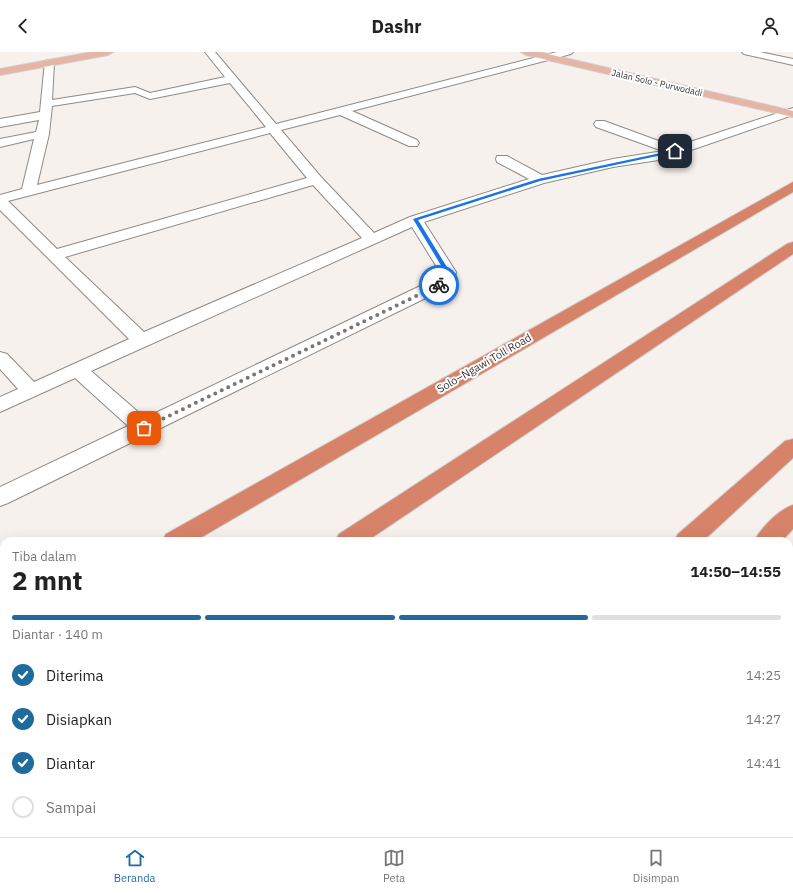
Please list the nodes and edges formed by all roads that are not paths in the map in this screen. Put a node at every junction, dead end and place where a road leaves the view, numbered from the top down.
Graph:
1 (108, 52) edge
2 (210, 52) edge
3 (526, 52) edge
4 (568, 52) edge
5 (747, 52) edge
6 (760, 53) edge
7 (548, 57) junction
8 (793, 62) edge
9 (49, 63) junction
10 (0, 72) edge
11 (232, 79) junction
12 (46, 109) junction
13 (341, 111) junction
14 (792, 113) edge
15 (0, 123) edge
16 (600, 124) dead end
17 (274, 129) junction
18 (43, 134) junction
19 (0, 143) edge
20 (413, 144) dead end
21 (675, 151) junction
22 (502, 159) dead end
23 (316, 180) junction
24 (540, 180) junction
25 (793, 186) edge
26 (29, 191) junction
27 (0, 199) edge
28 (0, 202) edge
29 (415, 220) junction
30 (372, 240) junction
31 (793, 247) edge
32 (55, 255) junction
33 (141, 340) junction
34 (0, 358) edge
35 (77, 369) junction
36 (32, 391) junction
37 (0, 405) edge
38 (144, 428) junction
39 (793, 446) edge
40 (0, 497) edge
41 (793, 514) edge
42 (182, 537) edge
43 (354, 537) edge
44 (691, 537) edge
45 (771, 537) edge

1 - 9 main road
2 - 11 street
3 - 7 main road, Jalan Solo - Purwodadi
4 - 7 street
5 - 6 street
6 - 8 street
7 - 13 street
7 - 14 main road, Jalan Solo - Purwodadi
9 - 10 main road
9 - 12 street
11 - 12 street
11 - 17 street
12 - 15 street
12 - 18 street
13 - 17 street
13 - 20 street
14 - 21 street
16 - 21 street
17 - 23 street
17 - 26 street
18 - 19 street
18 - 26 street
21 - 24 street
22 - 24 street
23 - 30 street
23 - 32 street
24 - 29 street
25 - 42 highway, Solo–Ngawi Toll Road
26 - 27 street
28 - 32 street
29 - 30 street
29 - 38 street
30 - 33 street
31 - 43 highway
32 - 33 street
33 - 35 street
34 - 36 street
35 - 36 street
35 - 38 street
36 - 37 street
38 - 40 street
39 - 44 highway
41 - 45 highway

